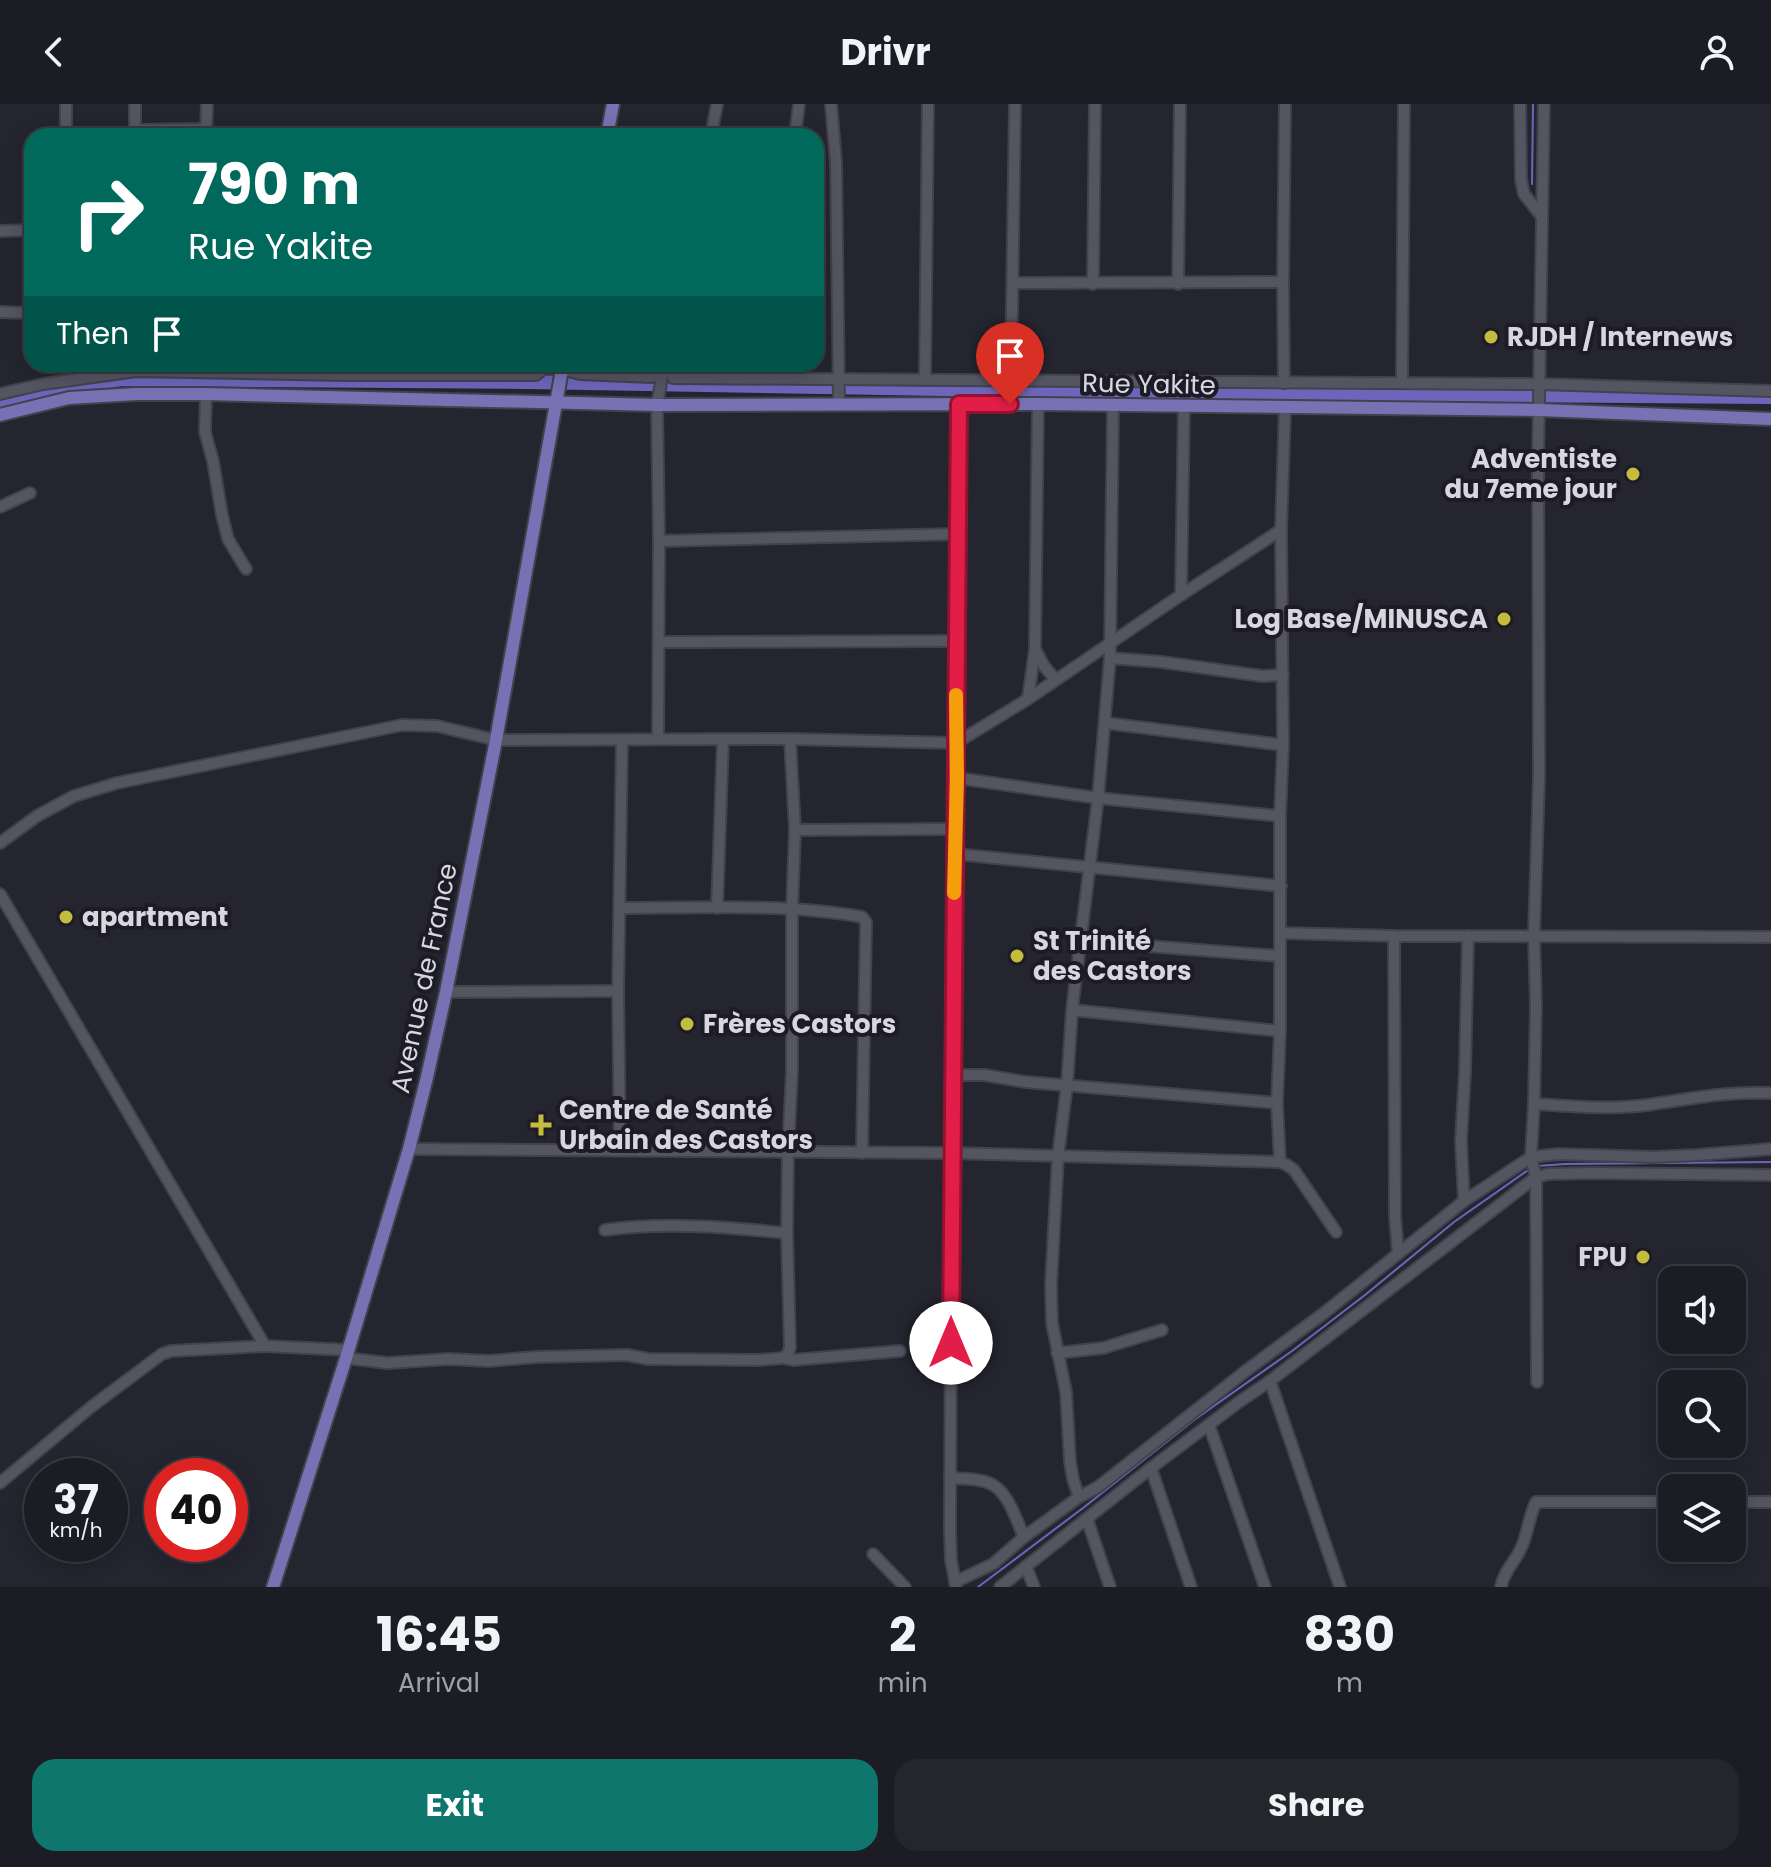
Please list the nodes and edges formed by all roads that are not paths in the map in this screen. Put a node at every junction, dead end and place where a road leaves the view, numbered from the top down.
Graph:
1 (66, 104) edge
2 (135, 104) edge
3 (207, 104) edge
4 (613, 104) edge
5 (717, 104) edge
6 (799, 104) edge
7 (831, 104) edge
8 (928, 104) edge
9 (1015, 104) edge
10 (1095, 104) edge
11 (1180, 104) edge
12 (1285, 104) edge
13 (1404, 104) edge
14 (1520, 104) edge
15 (1544, 104) edge
16 (66, 128) edge
17 (135, 128) edge
18 (206, 128) edge
19 (608, 128) edge
20 (712, 128) edge
21 (796, 128) edge
22 (1542, 217) junction
23 (24, 230) edge
24 (0, 231) edge
25 (1283, 282) junction
26 (1013, 283) junction
27 (1093, 284) junction
28 (1178, 284) junction
29 (0, 312) edge
30 (24, 313) edge
31 (113, 372) edge
32 (279, 372) edge
33 (539, 372) edge
34 (561, 372) edge
35 (573, 372) edge
36 (660, 372) edge
37 (664, 372) edge
38 (673, 372) edge
39 (756, 372) edge
40 (755, 378) junction
41 (1011, 379) junction
42 (839, 380) junction
43 (925, 380) junction
44 (1284, 383) junction
45 (1402, 383) junction
46 (1539, 384) junction
47 (1771, 391) edge
48 (0, 394) edge
49 (206, 394) junction
50 (557, 398) junction
51 (658, 403) junction
52 (959, 404) junction
53 (1038, 404) junction
54 (839, 405) junction
55 (1113, 405) junction
56 (1184, 407) junction
57 (1285, 407) junction
58 (1539, 410) junction
59 (0, 415) edge
60 (1771, 419) edge
61 (30, 493) dead end
62 (0, 507) edge
63 (1281, 530) junction
64 (959, 534) junction
65 (659, 541) junction
66 (246, 569) dead end
67 (1181, 595) junction
68 (956, 641) junction
69 (659, 642) junction
70 (1110, 644) junction
71 (1035, 649) junction
72 (1110, 658) junction
73 (1283, 675) junction
74 (1056, 680) junction
75 (1028, 699) junction
76 (1105, 723) junction
77 (658, 739) junction
78 (790, 739) junction
79 (496, 740) junction
80 (622, 740) junction
81 (723, 740) junction
82 (956, 743) junction
83 (1283, 745) junction
84 (957, 778) junction
85 (1098, 798) junction
86 (1280, 816) junction
87 (954, 829) junction
88 (795, 830) junction
89 (0, 843) edge
90 (955, 854) junction
91 (1090, 868) junction
92 (1281, 886) junction
93 (0, 894) edge
94 (620, 908) junction
95 (717, 908) junction
96 (792, 910) junction
97 (1281, 933) junction
98 (1534, 935) junction
99 (1394, 936) junction
100 (1468, 936) junction
101 (1771, 937) edge
102 (1081, 941) junction
103 (1280, 956) junction
104 (618, 991) junction
105 (446, 992) junction
106 (1072, 1010) junction
107 (1280, 1031) junction
108 (952, 1075) junction
109 (1067, 1085) junction
110 (1771, 1093) edge
111 (1277, 1103) junction
112 (1534, 1104) junction
113 (409, 1149) junction
114 (1771, 1149) edge
115 (620, 1150) junction
116 (788, 1153) junction
117 (862, 1153) junction
118 (951, 1153) junction
119 (1058, 1156) junction
120 (1531, 1157) junction
121 (1280, 1162) junction
122 (1771, 1175) edge
123 (1536, 1177) junction
124 (1464, 1201) junction
125 (605, 1230) dead end
126 (1336, 1232) dead end
127 (787, 1233) junction
128 (1398, 1254) junction
129 (1162, 1330) dead end
130 (265, 1346) junction
131 (900, 1351) dead end
132 (1057, 1353) junction
133 (347, 1354) junction
134 (783, 1358) junction
135 (1270, 1381) junction
136 (1537, 1382) dead end
137 (1209, 1425) junction
138 (1151, 1468) junction
139 (950, 1478) junction
140 (0, 1483) edge
141 (1079, 1497) junction
142 (1658, 1502) edge
143 (1746, 1502) edge
144 (1771, 1502) edge
145 (1087, 1519) junction
146 (1024, 1537) junction
147 (873, 1554) dead end
148 (1026, 1566) junction
149 (956, 1584) edge
150 (273, 1587) edge
151 (905, 1587) edge
152 (1000, 1587) edge
153 (1034, 1587) edge
154 (1110, 1587) edge
155 (1191, 1587) edge
156 (1265, 1587) edge
157 (1340, 1587) edge
158 (1501, 1587) edge

1 - 16 street
2 - 17 street
3 - 18 street
4 - 19 main road
5 - 20 street
6 - 21 street
7 - 42 street
8 - 43 street
9 - 26 street
10 - 27 street
11 - 28 street
12 - 25 street
13 - 45 street
14 - 22 street
15 - 22 street
22 - 46 street
23 - 24 street
25 - 28 street
25 - 44 street
26 - 27 street
26 - 41 street
27 - 28 street
29 - 30 street
31 - 48 street
32 - 33 street
34 - 50 main road, Avenue de France
35 - 36 street
37 - 51 street
38 - 40 street
39 - 40 street
40 - 42 street
41 - 43 street
41 - 44 street
42 - 43 street
42 - 54 street
44 - 45 street
45 - 46 street
46 - 47 street
46 - 58 street
49 - 50 main road, Rue Yakite
49 - 59 main road, Rue Yakite
49 - 66 street
50 - 51 main road, Rue Yakite
50 - 79 main road, Avenue de France
51 - 54 main road, Rue Yakite
51 - 65 street
52 - 53 main road, Rue Yakite
52 - 54 main road, Rue Yakite
52 - 64 street
53 - 55 main road, Rue Yakite
53 - 71 street
55 - 56 main road, Rue Yakite
55 - 70 street
56 - 57 main road, Rue Yakite
56 - 67 street
57 - 58 main road, Rue Yakite
57 - 63 street
58 - 60 main road, Rue Yakite
58 - 98 street
61 - 62 street
63 - 67 street
63 - 73 street
64 - 65 street
64 - 68 street
65 - 69 street
67 - 70 street
68 - 69 street
68 - 82 street
69 - 77 street
70 - 72 street
70 - 74 street
71 - 74 street
71 - 75 street
72 - 73 street
72 - 76 street
73 - 83 street
74 - 75 street
75 - 82 street
76 - 83 street
76 - 85 street
77 - 80 street
77 - 81 street
78 - 81 street
78 - 82 street
78 - 88 street
79 - 80 street
79 - 89 street
79 - 105 main road, Avenue de France
80 - 94 street
81 - 95 street
82 - 84 street
83 - 86 street
84 - 85 street
84 - 87 street
85 - 86 street
85 - 91 street
86 - 92 street
87 - 88 street
87 - 90 street
88 - 96 street
90 - 91 street
90 - 108 street
91 - 92 street
91 - 102 street
92 - 97 street
93 - 130 street
94 - 95 street
94 - 104 street
95 - 96 street
96 - 116 street
96 - 117 street
97 - 99 street
97 - 103 street
98 - 100 street
98 - 101 street
98 - 112 street
99 - 100 street
99 - 128 street
100 - 124 street
102 - 103 street
102 - 106 street
103 - 107 street
104 - 105 street
104 - 115 street
105 - 113 main road, Avenue de France
106 - 107 street
106 - 109 street
107 - 111 street
108 - 109 street
108 - 118 street
109 - 111 street
109 - 119 street
110 - 112 street
111 - 121 street
112 - 120 street
113 - 115 street
113 - 133 main road, Avenue de France
114 - 120 street
115 - 116 street
116 - 117 street
116 - 127 street
117 - 118 street
118 - 119 street
118 - 139 street
119 - 121 street
119 - 132 street
120 - 123 street
120 - 124 street
121 - 126 street
122 - 123 street
123 - 135 street
123 - 136 street
124 - 128 street
125 - 127 street
127 - 134 street
128 - 141 street
129 - 132 street
130 - 133 street
130 - 140 street
131 - 134 street
132 - 141 street
133 - 134 street
133 - 150 main road, Avenue de France
135 - 137 street
135 - 157 street
137 - 138 street
137 - 156 street
138 - 145 street
138 - 155 street
139 - 146 street
139 - 149 street
141 - 146 street
142 - 158 street
143 - 144 street
145 - 148 street
145 - 154 street
146 - 149 street
147 - 151 street
148 - 152 street
148 - 153 street

